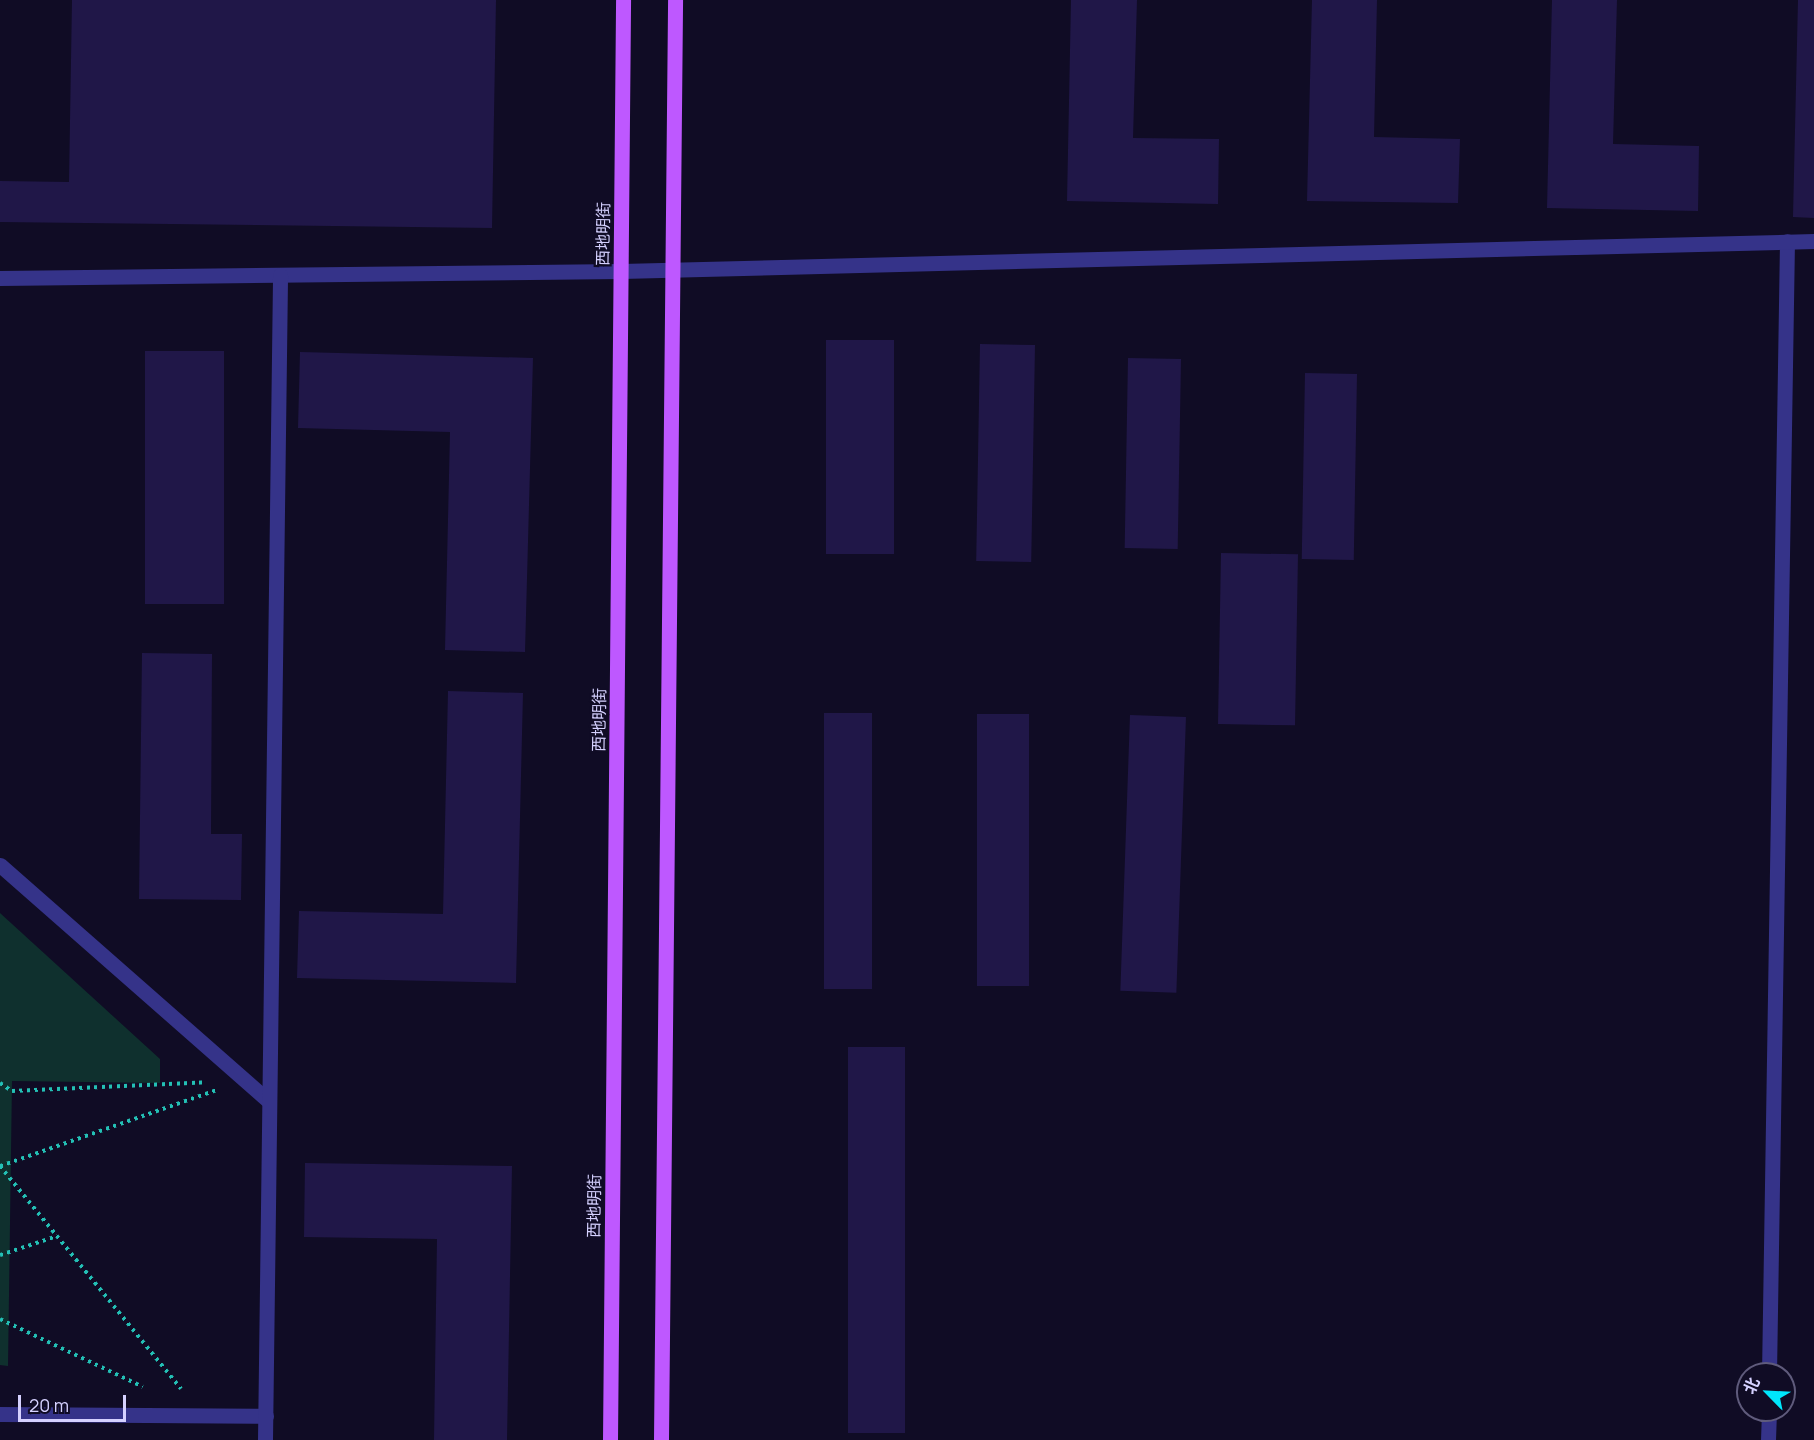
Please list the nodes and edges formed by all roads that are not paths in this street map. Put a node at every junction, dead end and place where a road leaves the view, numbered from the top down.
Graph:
1 (623, 0) edge
2 (675, 0) edge
3 (1787, 241) junction
4 (1814, 241) edge
5 (621, 272) junction
6 (280, 275) junction
7 (0, 278) edge
8 (0, 865) edge
9 (269, 1101) junction
10 (1769, 1362) edge
11 (0, 1414) edge
12 (266, 1416) junction
13 (1769, 1422) edge
14 (265, 1440) edge
15 (609, 1440) edge
16 (661, 1440) edge
17 (1768, 1440) edge

1 - 5 main road, 西地明街
2 - 16 main road
3 - 4 street
3 - 5 street
3 - 10 street
5 - 6 street
5 - 15 main road, 西地明街
6 - 7 street
6 - 9 street
8 - 9 street
9 - 12 street
11 - 12 street
12 - 14 street
13 - 17 street

